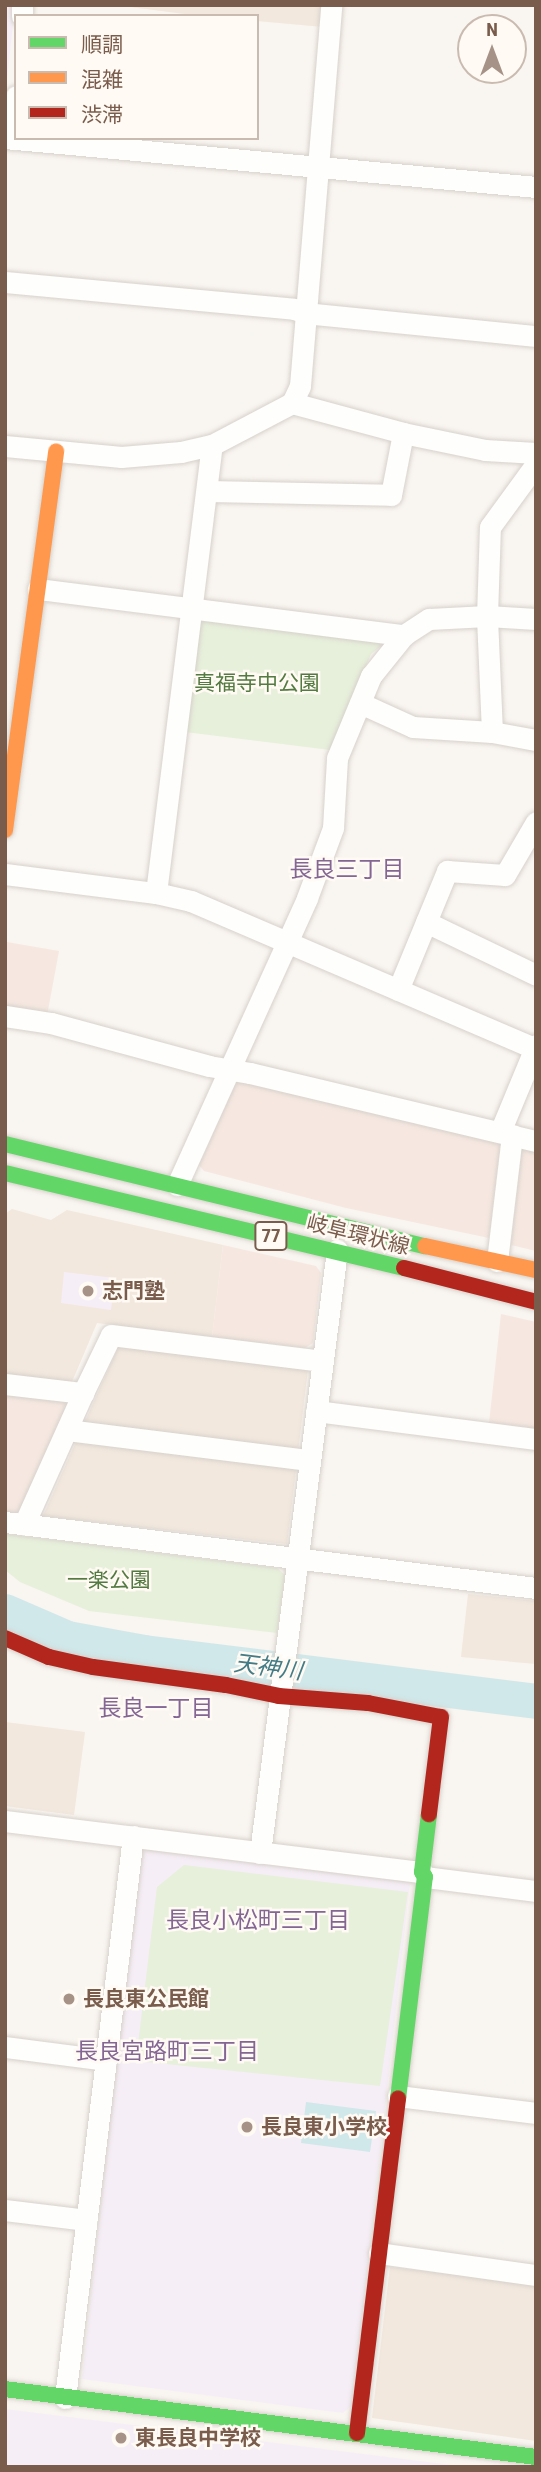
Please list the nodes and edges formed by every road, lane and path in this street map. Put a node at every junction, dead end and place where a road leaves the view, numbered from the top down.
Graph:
1 (331, 5) edge
2 (14, 108) edge
3 (9, 139) edge
4 (21, 140) edge
5 (318, 165) junction
6 (536, 187) edge
7 (5, 282) edge
8 (305, 313) junction
9 (536, 336) edge
10 (292, 403) junction
11 (403, 433) junction
12 (212, 445) junction
13 (5, 446) edge
14 (56, 451) junction
15 (536, 453) edge
16 (536, 464) edge
17 (206, 491) junction
18 (38, 589) junction
19 (191, 607) junction
20 (487, 617) junction
21 (536, 619) edge
22 (404, 635) junction
23 (14, 703) edge
24 (360, 703) junction
25 (492, 732) junction
26 (536, 740) edge
27 (536, 822) edge
28 (5, 831) edge
29 (5, 874) edge
30 (156, 892) junction
31 (426, 922) junction
32 (288, 943) junction
33 (536, 975) edge
34 (398, 990) junction
35 (5, 1016) edge
36 (535, 1047) edge
37 (228, 1069) junction
38 (506, 1133) junction
39 (536, 1140) edge
40 (5, 1144) edge
41 (5, 1173) edge
42 (177, 1185) junction
43 (337, 1250) junction
44 (497, 1261) junction
45 (536, 1270) edge
46 (536, 1302) edge
47 (322, 1361) junction
48 (5, 1384) edge
49 (83, 1393) junction
50 (316, 1411) junction
51 (67, 1430) junction
52 (536, 1439) edge
53 (309, 1460) junction
54 (14, 1523) edge
55 (296, 1558) junction
56 (536, 1588) edge
57 (5, 1638) edge
58 (279, 1691) junction
59 (5, 1821) edge
60 (133, 1836) junction
61 (260, 1853) junction
62 (423, 1874) junction
63 (536, 1891) edge
64 (5, 2048) edge
65 (106, 2060) junction
66 (398, 2096) junction
67 (536, 2113) edge
68 (5, 2210) edge
69 (86, 2220) junction
70 (379, 2253) junction
71 (536, 2275) edge
72 (5, 2389) edge
73 (65, 2398) junction
74 (357, 2433) junction
75 (536, 2457) edge

1 - 5 street
2 - 3 street
4 - 5 street
5 - 6 street
5 - 8 street
7 - 8 street
8 - 9 street
8 - 10 street
10 - 11 street
10 - 12 street
11 - 15 street
11 - 17 street
12 - 14 street
12 - 17 street
13 - 14 street
14 - 18 street
16 - 20 street
17 - 19 street
18 - 19 street
18 - 23 street
19 - 22 street
19 - 30 street
20 - 21 street
20 - 22 street
20 - 25 street
22 - 24 street
23 - 28 street
24 - 25 street
24 - 32 street
25 - 26 street
27 - 31 street
29 - 30 street
30 - 32 street
31 - 33 street
31 - 34 street
32 - 34 street
32 - 37 street
34 - 36 street
35 - 37 street
36 - 38 street
37 - 38 street
37 - 42 street
38 - 39 street
38 - 44 street
40 - 42 street, 岐阜環状線 / 77
41 - 43 street, 岐阜環状線 / 77
42 - 44 street, 岐阜環状線 / 77
43 - 46 street, 岐阜環状線 / 77
43 - 47 street
44 - 45 street, 岐阜環状線 / 77
47 - 49 street
47 - 50 street
48 - 49 street
49 - 51 street
50 - 52 street
50 - 53 street
51 - 53 street
51 - 54 street
53 - 55 street
54 - 55 street
55 - 56 street
55 - 58 street
57 - 58 street
58 - 61 street
58 - 62 street
59 - 60 street
60 - 61 street
60 - 65 street
61 - 62 street
62 - 63 street
62 - 66 street
64 - 65 street
65 - 69 street
66 - 67 street
66 - 70 street
68 - 69 street
69 - 73 street
70 - 71 street
70 - 74 street
72 - 73 street
73 - 74 street
74 - 75 street

